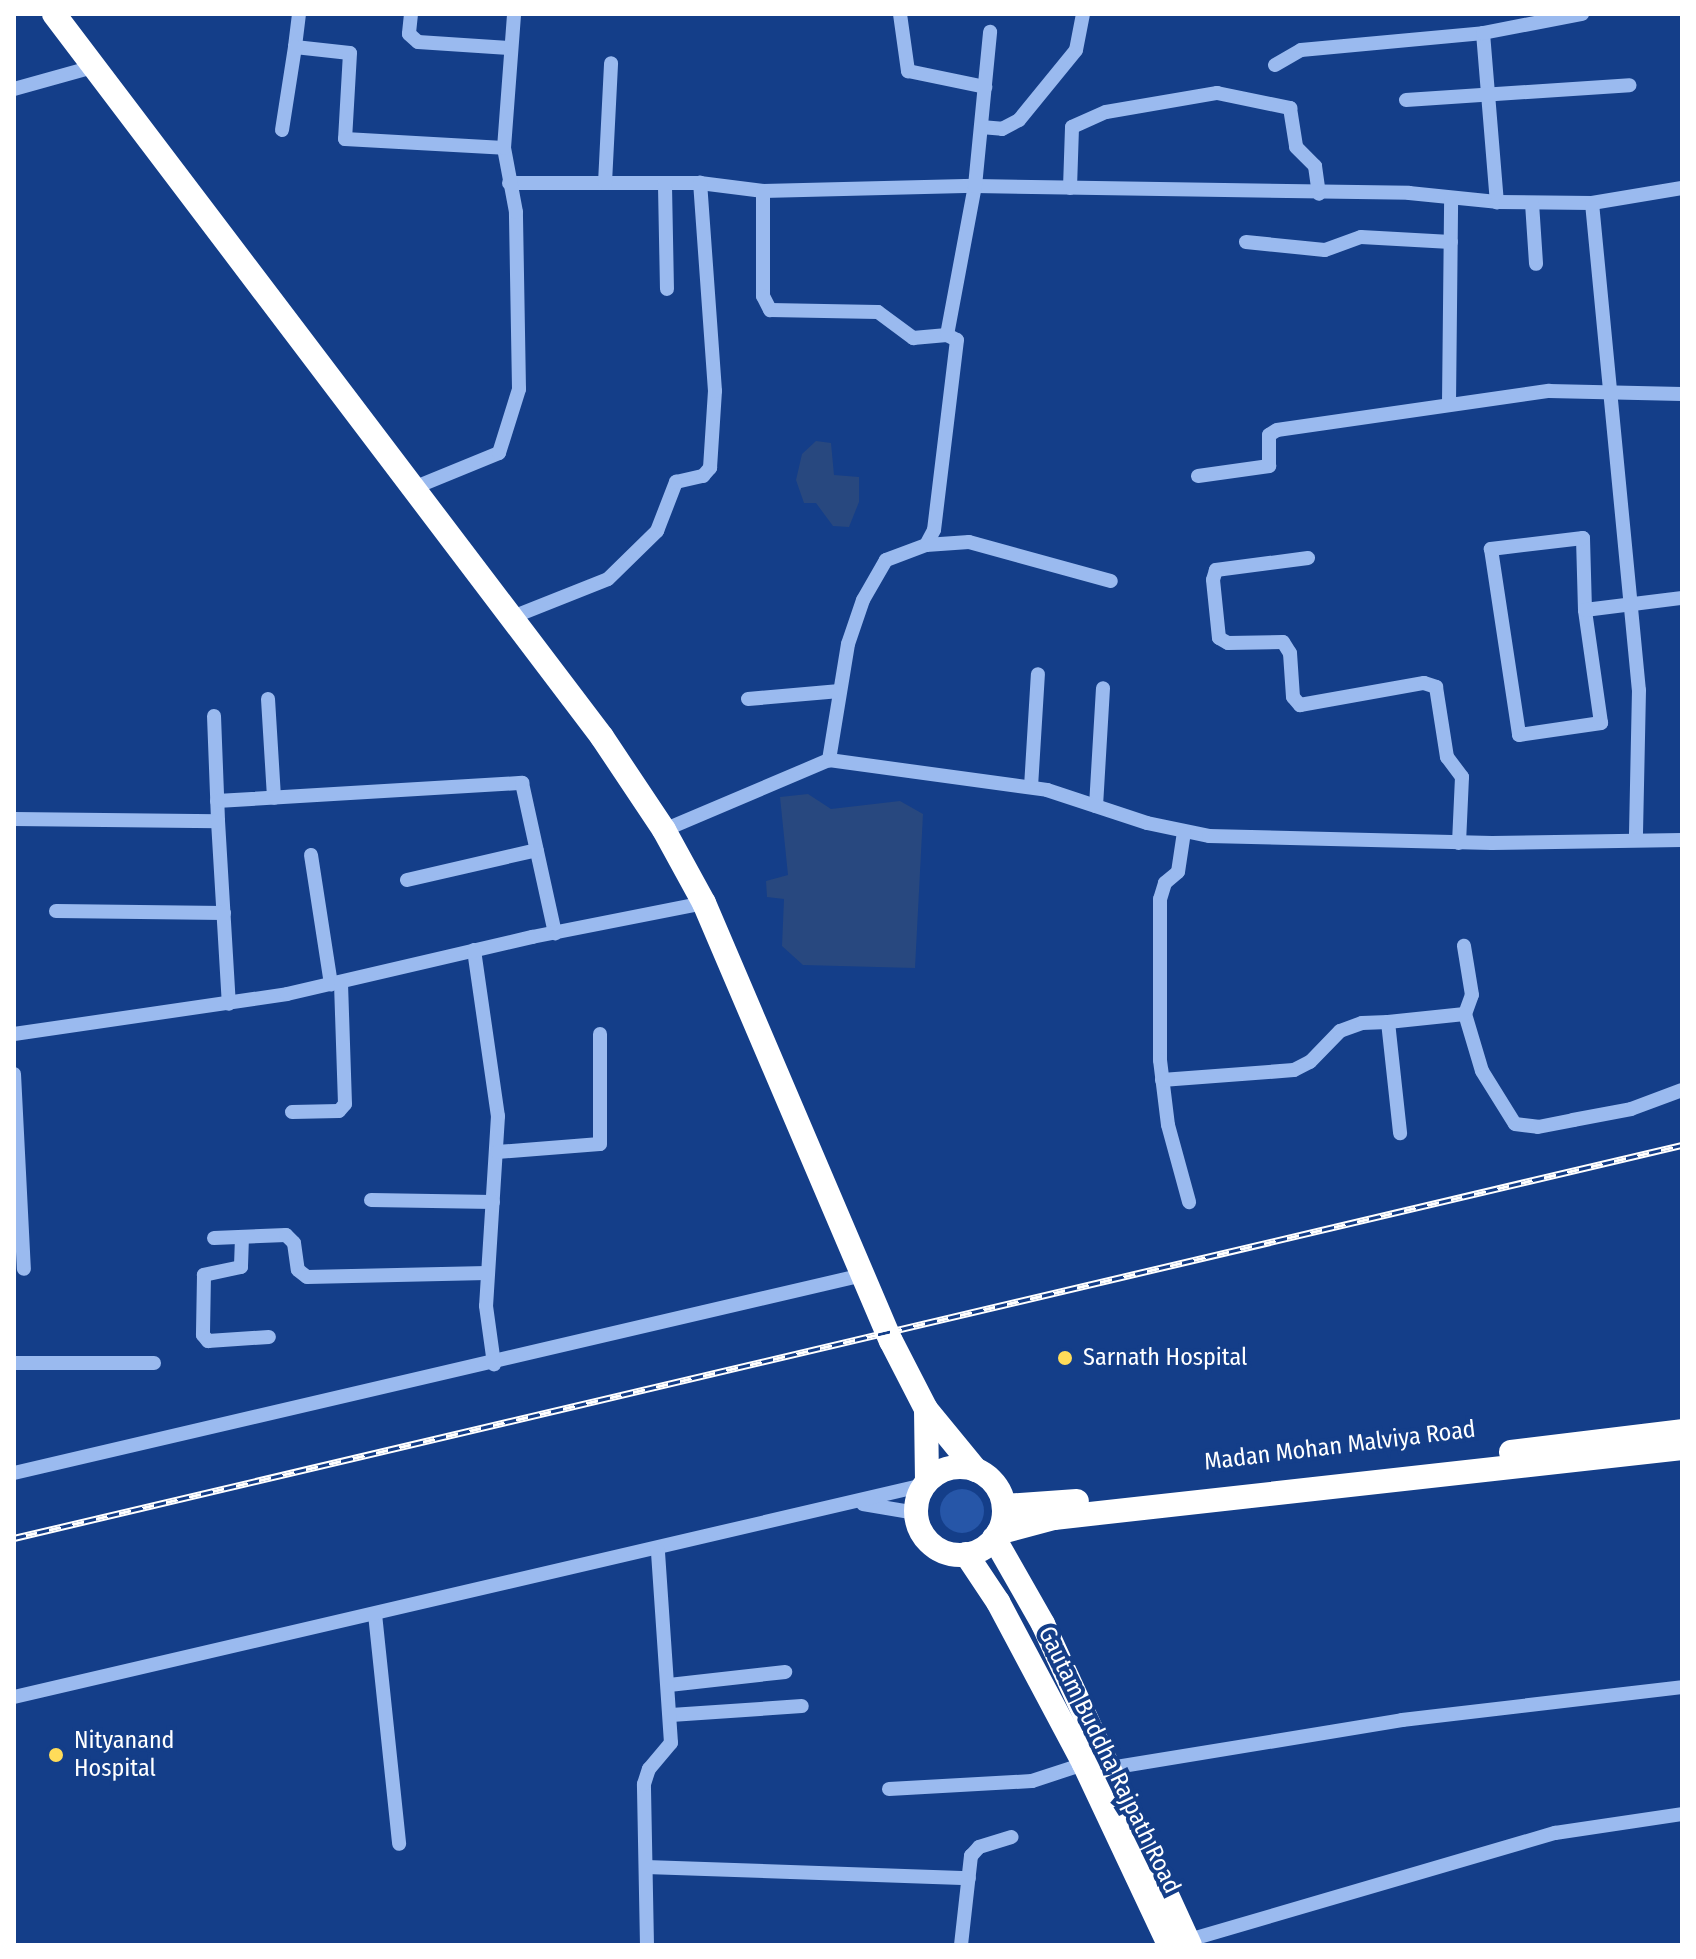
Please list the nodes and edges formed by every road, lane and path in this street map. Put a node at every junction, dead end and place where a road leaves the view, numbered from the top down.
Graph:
1 (54, 14) edge
2 (299, 14) edge
3 (411, 14) edge
4 (514, 14) edge
5 (900, 14) edge
6 (1083, 14) edge
7 (1582, 14) edge
8 (1562, 16) edge
9 (990, 32) dead end
10 (1483, 33) junction
11 (295, 47) junction
12 (509, 48) junction
13 (611, 63) dead end
14 (1275, 65) dead end
15 (93, 67) junction
16 (1629, 85) dead end
17 (985, 87) junction
18 (14, 89) edge
19 (1488, 94) junction
20 (1406, 100) dead end
21 (981, 127) junction
22 (282, 130) dead end
23 (504, 148) junction
24 (509, 183) junction
25 (605, 183) junction
26 (700, 183) junction
27 (665, 186) junction
28 (975, 186) junction
29 (1070, 188) junction
30 (1682, 188) edge
31 (763, 191) junction
32 (1319, 194) junction
33 (1451, 198) junction
34 (1497, 202) junction
35 (1532, 203) junction
36 (1592, 203) junction
37 (1246, 242) dead end
38 (1451, 242) junction
39 (1536, 264) dead end
40 (667, 289) dead end
41 (947, 335) junction
42 (1610, 393) junction
43 (1682, 394) edge
44 (1449, 403) junction
45 (1198, 476) dead end
46 (411, 489) junction
47 (926, 545) junction
48 (1308, 558) dead end
49 (1111, 581) dead end
50 (1682, 598) edge
51 (1631, 605) junction
52 (1585, 610) junction
53 (510, 618) junction
54 (1038, 674) dead end
55 (1103, 688) dead end
56 (840, 691) junction
57 (268, 699) dead end
58 (748, 699) dead end
59 (214, 716) dead end
60 (829, 760) junction
61 (1031, 787) junction
62 (274, 798) junction
63 (217, 801) junction
64 (1096, 806) junction
65 (14, 819) edge
66 (218, 821) junction
67 (664, 830) junction
68 (1184, 832) junction
69 (1636, 839) junction
70 (1682, 840) edge
71 (1459, 843) junction
72 (537, 850) junction
73 (311, 855) dead end
74 (407, 880) dead end
75 (704, 903) junction
76 (56, 911) dead end
77 (224, 913) junction
78 (555, 933) junction
79 (1464, 946) dead end
80 (474, 950) junction
81 (336, 983) junction
82 (229, 1004) junction
83 (1465, 1014) junction
84 (1388, 1022) junction
85 (14, 1034) edge
86 (600, 1034) dead end
87 (14, 1074) edge
88 (1162, 1080) junction
89 (1682, 1090) edge
90 (292, 1112) dead end
91 (1400, 1133) dead end
92 (497, 1152) junction
93 (16, 1155) edge
94 (371, 1200) dead end
95 (493, 1202) junction
96 (1189, 1202) dead end
97 (242, 1237) junction
98 (214, 1238) dead end
99 (24, 1269) dead end
100 (487, 1273) junction
101 (863, 1275) junction
102 (269, 1337) dead end
103 (14, 1363) edge
104 (154, 1363) dead end
105 (494, 1364) junction
106 (926, 1409) junction
107 (1682, 1431) edge
108 (1682, 1448) edge
109 (976, 1470) junction
110 (14, 1473) edge
111 (926, 1483) junction
112 (859, 1504) junction
113 (1004, 1506) junction
114 (916, 1513) junction
115 (996, 1535) junction
116 (658, 1550) junction
117 (966, 1554) junction
118 (375, 1614) junction
119 (785, 1672) dead end
120 (669, 1685) junction
121 (1682, 1687) edge
122 (14, 1697) edge
123 (802, 1706) dead end
124 (671, 1715) junction
125 (1094, 1768) junction
126 (889, 1789) dead end
127 (1682, 1814) edge
128 (1012, 1837) dead end
129 (399, 1844) dead end
130 (646, 1867) junction
131 (969, 1878) junction
132 (1180, 1944) edge
133 (647, 1945) edge
134 (961, 1945) edge

1 - 15 highway
2 - 11 street
3 - 12 street
4 - 12 street
5 - 17 street
6 - 21 street
7 - 8 street
8 - 10 street
9 - 17 street
10 - 14 street
10 - 19 street
11 - 22 street
11 - 23 street
12 - 23 street
13 - 25 street
15 - 18 street
15 - 46 highway
16 - 19 street
17 - 21 street
19 - 20 street
19 - 34 street
21 - 28 street
23 - 24 street
24 - 25 street
24 - 46 street
25 - 27 street
26 - 27 street
26 - 31 street
26 - 53 street
27 - 40 street
28 - 29 street
28 - 31 street
28 - 41 street
29 - 32 street
29 - 32 street
30 - 36 street
31 - 41 street
32 - 33 street
33 - 34 street
33 - 38 street
34 - 35 street
35 - 36 street
35 - 39 street
36 - 42 street
37 - 38 street
38 - 44 street
41 - 47 street
42 - 43 street
42 - 44 street
42 - 51 street
44 - 45 street
46 - 53 highway
47 - 49 street
47 - 56 street
48 - 71 street
50 - 51 street
51 - 52 street
51 - 69 street
52 - 52 street
53 - 67 highway
54 - 61 street
55 - 64 street
56 - 58 street
56 - 60 street
57 - 62 street
59 - 63 street
60 - 61 street
60 - 67 street
61 - 64 street
62 - 63 street
62 - 72 street
63 - 66 street
64 - 68 street
65 - 66 street
66 - 77 street
67 - 75 highway
68 - 71 street
68 - 88 street
69 - 70 street
69 - 71 street
72 - 74 street
72 - 78 street
73 - 81 street
75 - 78 street
75 - 101 highway
76 - 77 street
77 - 82 street
78 - 80 street
79 - 83 street
80 - 81 street
80 - 92 street
81 - 82 street
81 - 90 street
82 - 85 street
83 - 84 street
83 - 89 street
84 - 88 street
84 - 91 street
86 - 92 street
87 - 93 street
88 - 96 street
92 - 95 street
93 - 99 street
94 - 95 street
95 - 100 street
97 - 98 street
97 - 100 street
97 - 102 street
100 - 105 street
101 - 105 street
101 - 106 highway
103 - 104 street
105 - 110 street
106 - 109 highway
106 - 111 highway
107 - 113 highway, Madan Mohan Malviya Road
108 - 115 highway
109 - 111 highway
109 - 113 highway
111 - 112 street
111 - 114 highway
112 - 114 street
112 - 116 street
113 - 115 highway
114 - 117 highway
115 - 117 highway
115 - 125 highway
116 - 118 street
116 - 120 street
117 - 125 highway, Gautam Buddha Rajpath Road
118 - 122 street
118 - 129 street
119 - 120 street
120 - 124 street
121 - 125 street
123 - 124 street
124 - 130 street
125 - 126 street
125 - 132 highway, Gautam Buddha Rajpath Road
127 - 132 street
128 - 131 street
130 - 131 street
130 - 133 street
131 - 134 street

